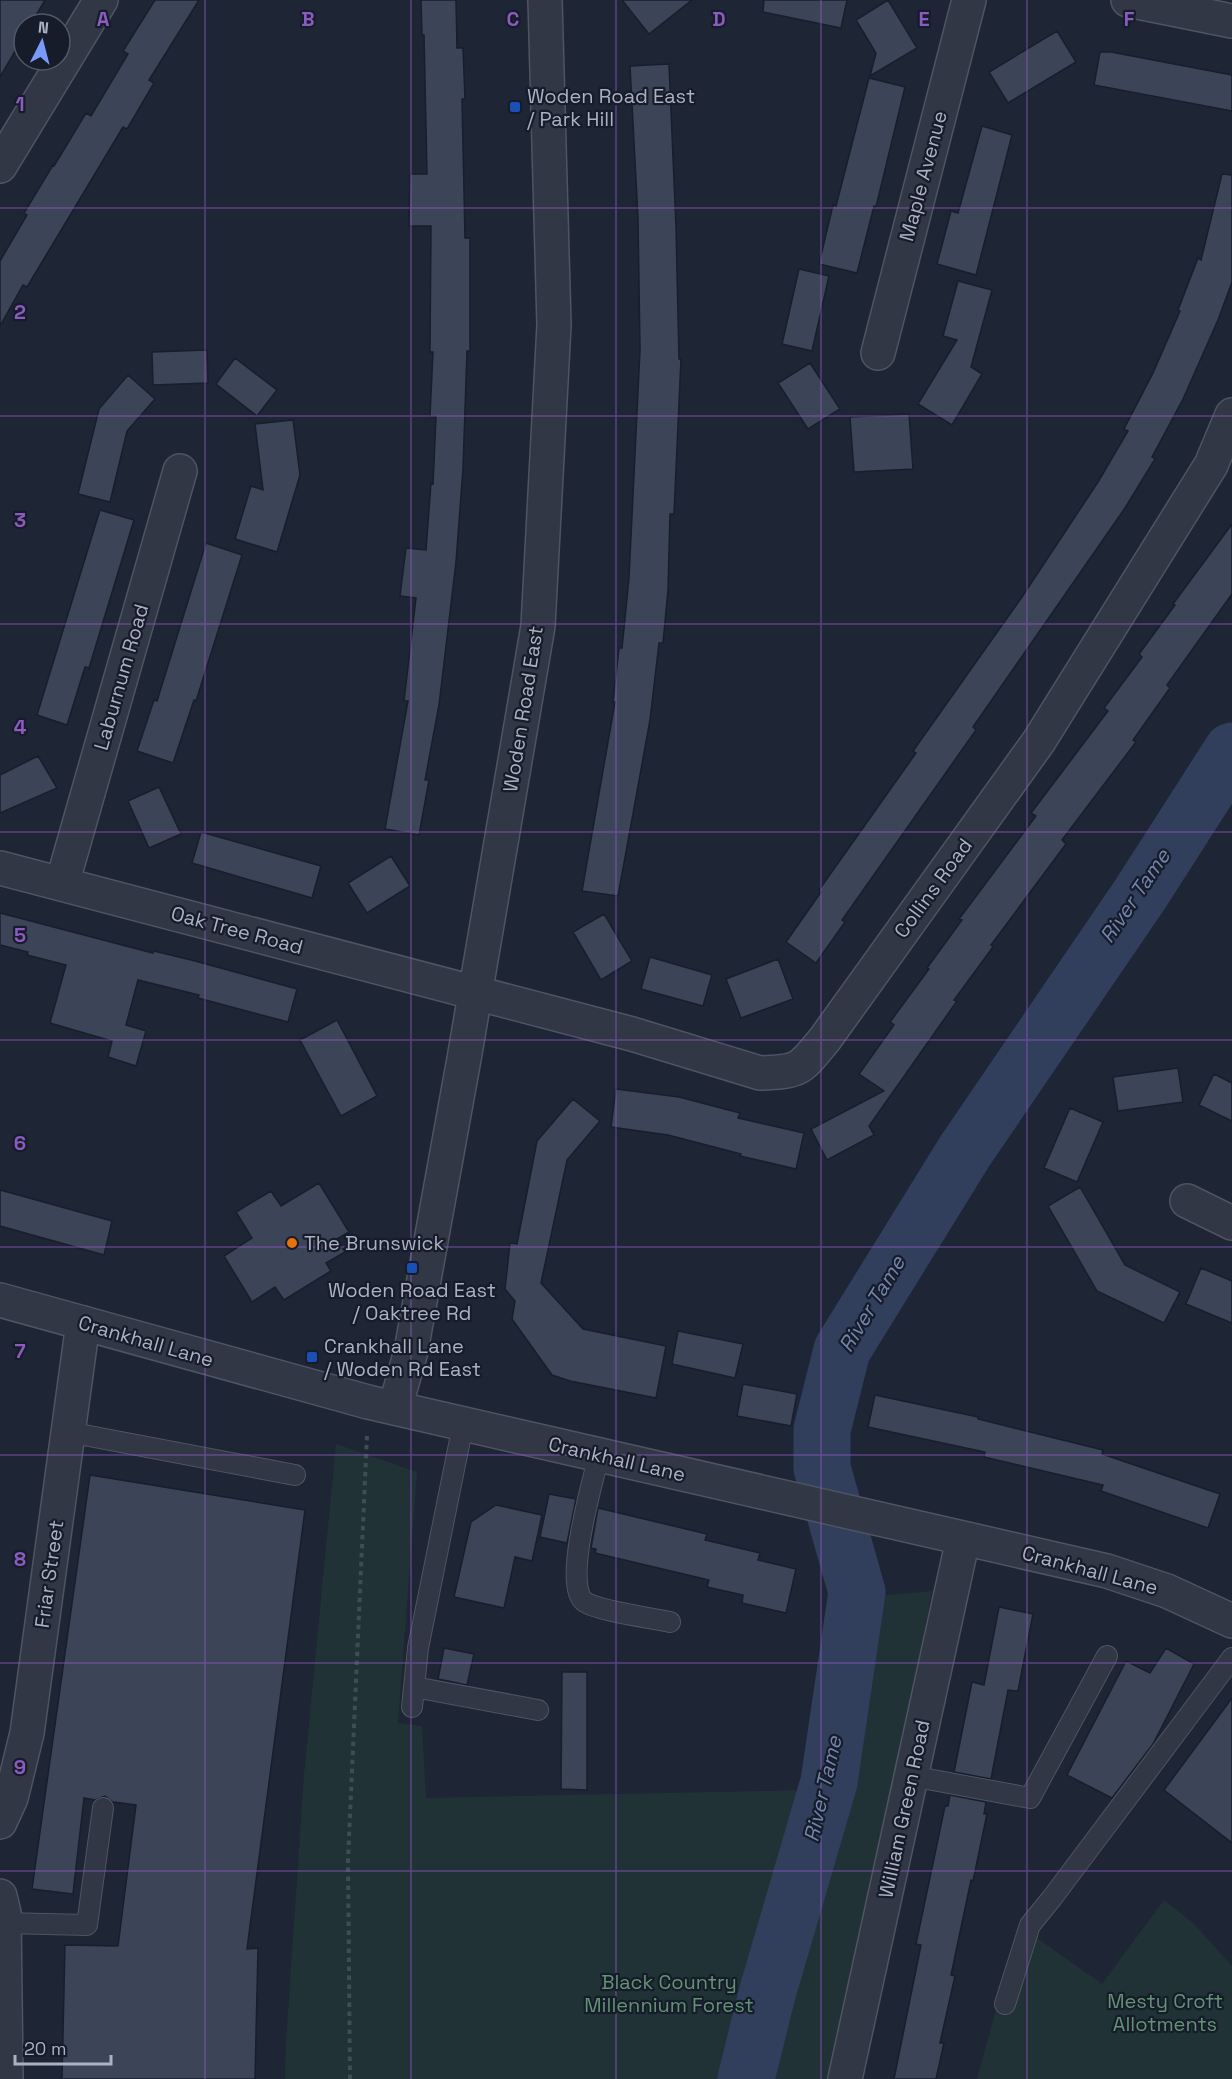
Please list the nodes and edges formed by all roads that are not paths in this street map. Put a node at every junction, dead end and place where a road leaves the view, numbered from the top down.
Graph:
1 (101, 0) edge
2 (545, 0) edge
3 (969, 0) edge
4 (1128, 0) edge
5 (1232, 21) edge
6 (0, 166) edge
7 (878, 352) dead end
8 (1232, 415) edge
9 (180, 471) dead end
10 (0, 868) edge
11 (62, 884) junction
12 (475, 993) junction
13 (1187, 1201) dead end
14 (1232, 1223) edge
15 (0, 1300) edge
16 (83, 1323) junction
17 (382, 1405) junction
18 (463, 1425) junction
19 (68, 1432) junction
20 (599, 1455) junction
21 (295, 1475) dead end
22 (963, 1539) junction
23 (1232, 1620) edge
24 (670, 1622) dead end
25 (1107, 1656) dead end
26 (1232, 1658) edge
27 (538, 1710) dead end
28 (911, 1776) junction
29 (103, 1808) dead end
30 (0, 1822) edge
31 (2, 1909) edge
32 (1005, 2004) dead end
33 (6, 2079) edge
34 (845, 2079) edge

1 - 6 street
2 - 12 street, Woden Road East
3 - 7 street, Maple Avenue
4 - 5 street
8 - 12 street, Collins Road
9 - 11 street, Laburnum Road
10 - 11 street, Oak Tree Road
11 - 12 street, Oak Tree Road
12 - 17 street, Woden Road East
13 - 14 street
15 - 16 street, Crankhall Lane
16 - 17 street, Crankhall Lane
16 - 19 street, Friar Street
17 - 18 street, Crankhall Lane
18 - 20 street, Crankhall Lane
18 - 27 lane
19 - 21 lane
19 - 30 street, Friar Street
20 - 22 street, Crankhall Lane
20 - 24 lane
22 - 23 street, Crankhall Lane
22 - 28 street, William Green Road
25 - 28 lane
26 - 32 lane
28 - 34 street, William Green Road
29 - 31 lane
31 - 33 street

